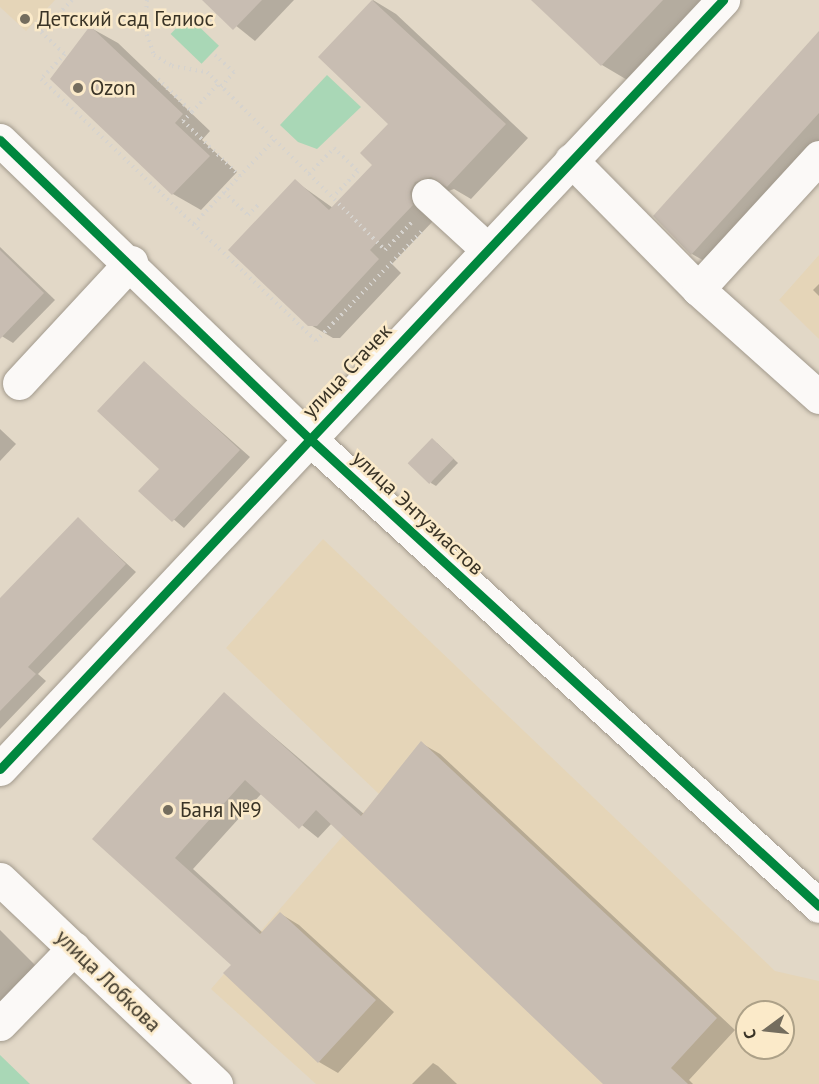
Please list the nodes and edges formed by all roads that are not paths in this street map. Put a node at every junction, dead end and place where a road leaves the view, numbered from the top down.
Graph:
1 (723, 0) edge
2 (0, 140) edge
3 (819, 157) edge
4 (571, 160) junction
5 (435, 201) road end
6 (487, 249) junction
7 (131, 262) junction
8 (698, 289) junction
9 (19, 383) dead end
10 (819, 397) edge
11 (309, 438) junction
12 (0, 769) edge
13 (0, 879) edge
14 (819, 906) edge
15 (74, 948) junction
16 (0, 1024) edge
17 (216, 1084) edge

1 - 4 street, улица Стачек
2 - 7 street, улица Энтузиастов
3 - 8 street
4 - 6 street, улица Стачек
4 - 8 street
5 - 6 street
6 - 11 street, улица Стачек
7 - 9 street
7 - 11 street, улица Энтузиастов
8 - 10 street
11 - 12 street, улица Стачек
11 - 14 street, улица Энтузиастов
13 - 15 street, улица Лобкова
15 - 16 street
15 - 17 street, улица Лобкова

